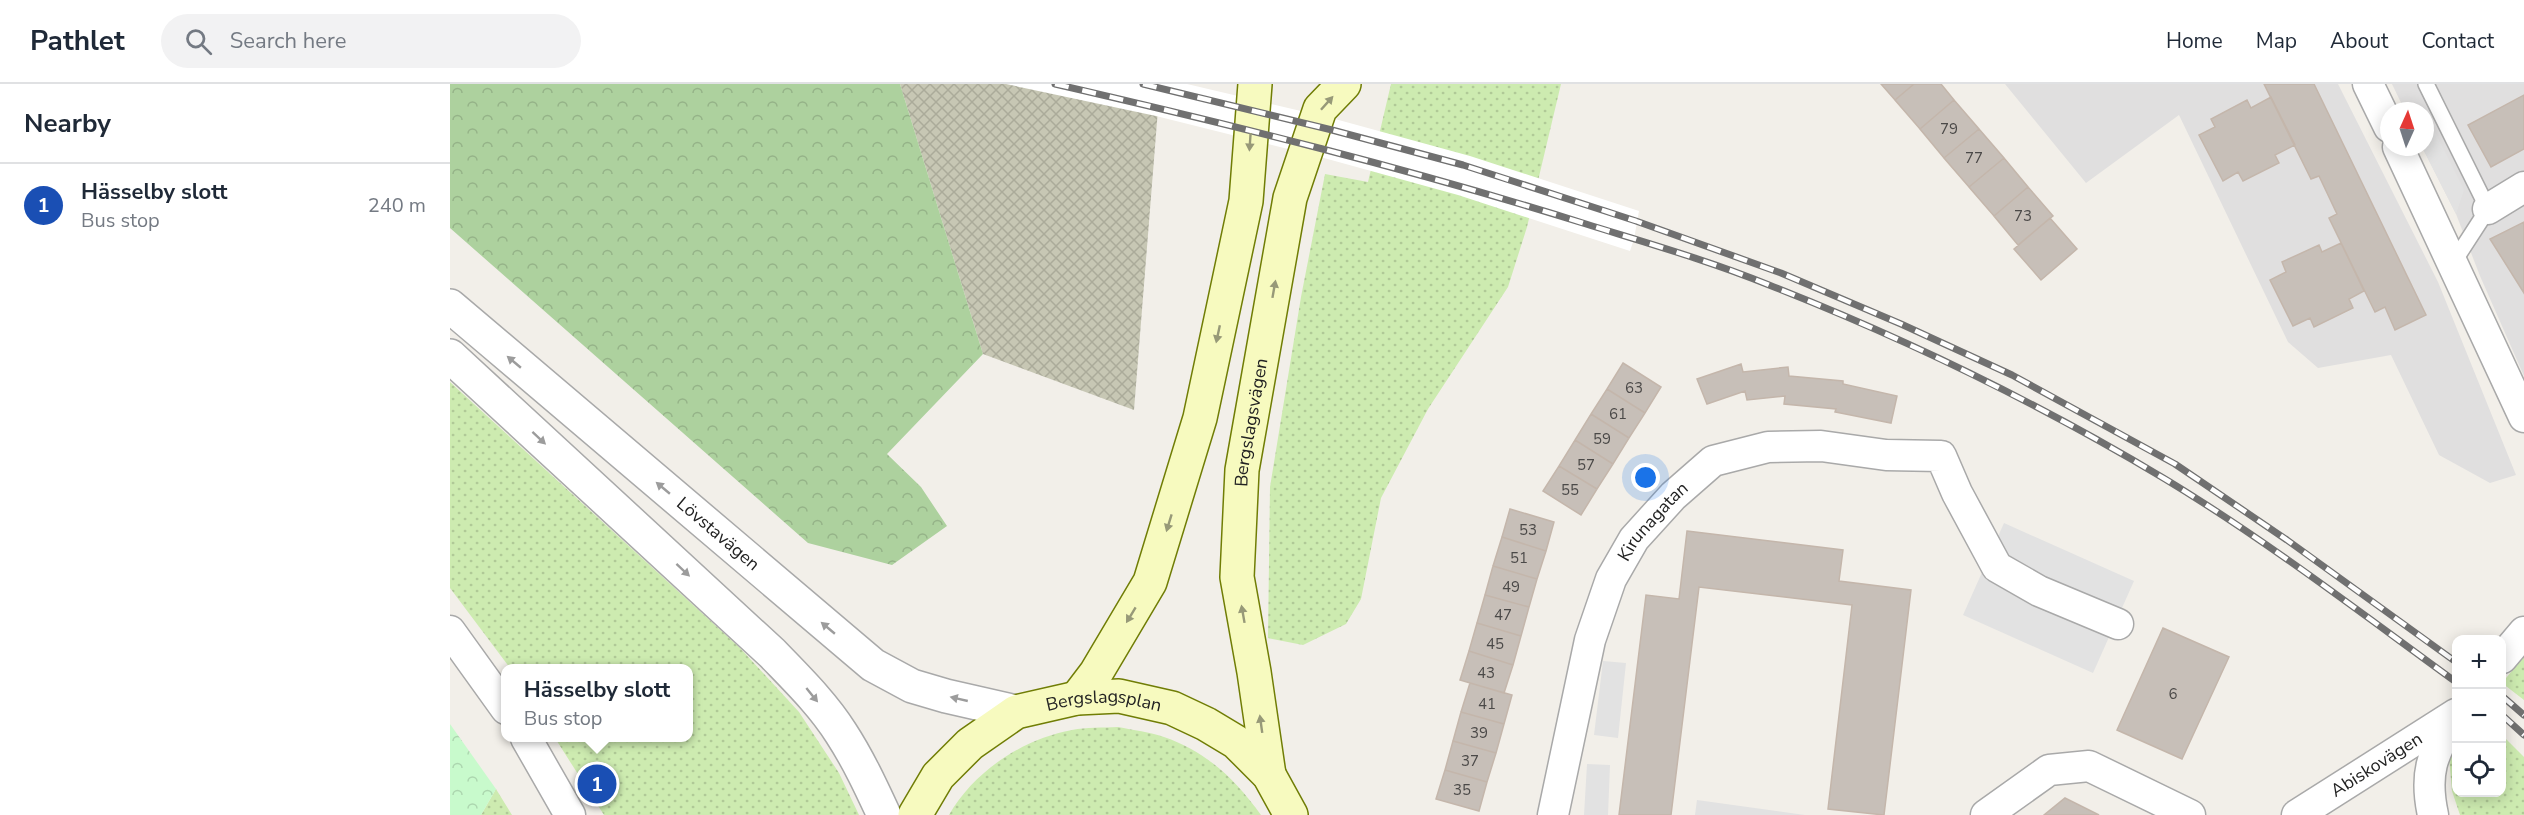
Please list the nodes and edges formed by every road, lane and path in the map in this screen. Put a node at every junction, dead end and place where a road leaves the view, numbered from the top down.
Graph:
1 (1254, 84) edge
2 (1344, 84) edge
3 (2368, 84) edge
4 (2426, 84) edge
5 (2380, 109) edge
6 (2402, 156) edge
7 (2524, 187) edge
8 (2488, 209) junction
9 (2453, 263) junction
10 (450, 306) edge
11 (450, 356) edge
12 (2524, 417) edge
13 (2118, 624) dead end
14 (450, 631) edge
15 (2524, 632) edge
16 (2506, 653) edge
17 (1077, 698) junction
18 (501, 702) edge
19 (1016, 712) junction
20 (2452, 717) edge
21 (2452, 721) edge
22 (528, 742) edge
23 (1269, 775) junction
24 (570, 815) edge
25 (884, 815) edge
26 (915, 815) edge
27 (1291, 815) edge
28 (1553, 815) edge
29 (1986, 815) edge
30 (2190, 815) edge
31 (2297, 815) edge
32 (2433, 815) edge

1 -> 17 main road
23 -> 2 main road, Bergslagsvägen
3 - 5 street
4 - 8 lane
6 - 9 street
7 - 8 street
8 - 9 lane
9 - 12 street
19 -> 10 street, Lövstavägen
11 -> 25 street
13 - 28 street, Kirunagatan
14 - 18 street
15 - 16 street
17 - 19 main road, Bergslagsplan
17 - 23 main road, Bergslagsplan
19 - 26 main road, Bergslagsplan
20 - 31 street, Abiskovägen
21 - 32 street, Abiskovägen
22 - 24 street
23 - 27 main road, Bergslagsplan
29 - 30 street

